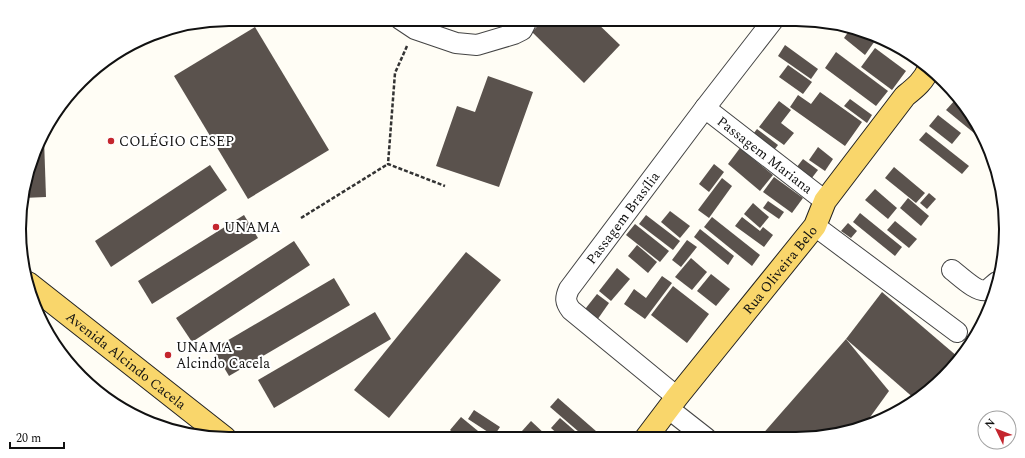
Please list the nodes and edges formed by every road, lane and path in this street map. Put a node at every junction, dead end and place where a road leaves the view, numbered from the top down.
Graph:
1 (407, 26) edge
2 (412, 26) edge
3 (524, 26) edge
4 (769, 26) edge
5 (927, 74) edge
6 (931, 77) edge
7 (905, 96) junction
8 (705, 108) junction
9 (388, 164) junction
10 (445, 186) dead end
11 (824, 201) junction
12 (301, 218) dead end
13 (815, 226) junction
14 (952, 270) dead end
15 (990, 287) edge
16 (35, 289) edge
17 (957, 332) dead end
18 (673, 403) junction
19 (217, 432) edge
20 (651, 432) edge
21 (700, 432) edge

1 - 9 path
2 - 3 street
4 - 8 street, Passagem Brasília
5 - 7 main road, Rua Oliveira Belo
6 - 7 main road, Rua Oliveira Belo
7 - 11 main road, Rua Oliveira Belo
8 - 11 street, Passagem Mariana
8 - 18 street, Passagem Brasília
9 - 10 path
9 - 12 path
11 - 13 main road, Rua Oliveira Belo
13 - 17 street
13 - 18 main road, Rua Oliveira Belo
14 - 15 street
16 - 19 main road, Avenida Alcindo Cacela
18 - 20 main road, Rua Oliveira Belo
18 - 21 street

